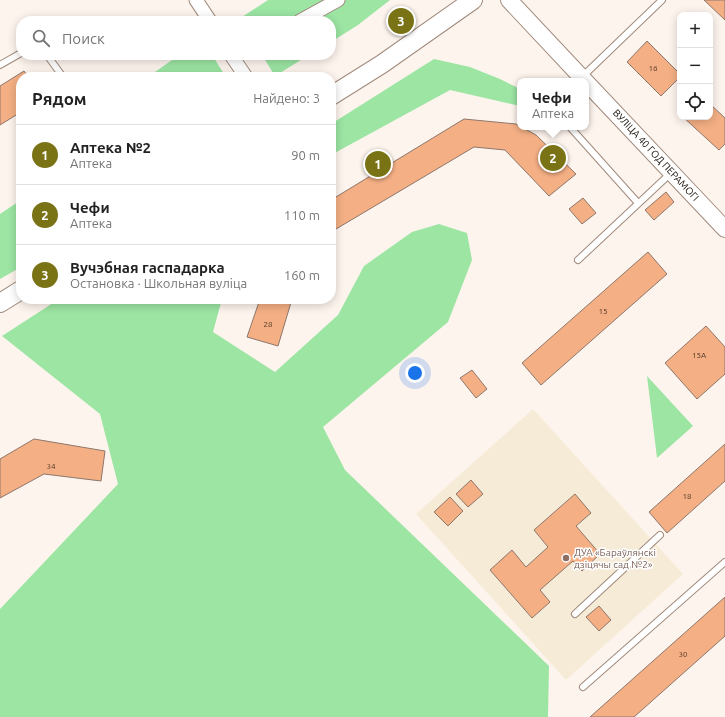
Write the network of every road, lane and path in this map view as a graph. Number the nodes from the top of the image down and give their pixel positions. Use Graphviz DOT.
graph roads {
  1 [pos="196,0"];
  2 [pos="338,0"];
  3 [pos="473,0"];
  4 [pos="509,0"];
  5 [pos="662,0"];
  6 [pos="207,16"];
  7 [pos="309,16"];
  8 [pos="16,56"];
  9 [pos="51,60"];
  10 [pos="236,60"];
  11 [pos="0,66"];
  12 [pos="59,72"];
  13 [pos="243,72"];
  14 [pos="582,78"];
  15 [pos="586,78"];
  16 [pos="589,85"];
  17 [pos="336,93"];
  18 [pos="573,130"];
  19 [pos="672,172"];
  20 [pos="638,203"];
  21 [pos="725,230"];
  22 [pos="578,260"];
  23 [pos="16,293"];
  24 [pos="0,303"];
  25 [pos="660,535"];
  26 [pos="725,562"];
  27 [pos="575,614"];
  28 [pos="583,687"];
  1 -- 6 [label="street"];
  2 -- 7 [label="street"];
  3 -- 17 [label="main road"];
  4 -- 14 [label="street, ВУЛІЦА 40 ГОД ПЕРАМОГІ"];
  5 -- 15 [label="lane"];
  8 -- 11 [label="lane"];
  9 -- 12 [label="lane"];
  10 -- 13 [label="street"];
  16 -- 19 [label="street, ВУЛІЦА 40 ГОД ПЕРАМОГІ"];
  18 -- 20 [label="lane"];
  19 -- 20 [label="lane"];
  19 -- 21 [label="street, ВУЛІЦА 40 ГОД ПЕРАМОГІ"];
  20 -- 22 [label="lane"];
  23 -- 24 [label="main road"];
  25 -- 27 [label="lane"];
  26 -- 28 [label="lane"];
}
